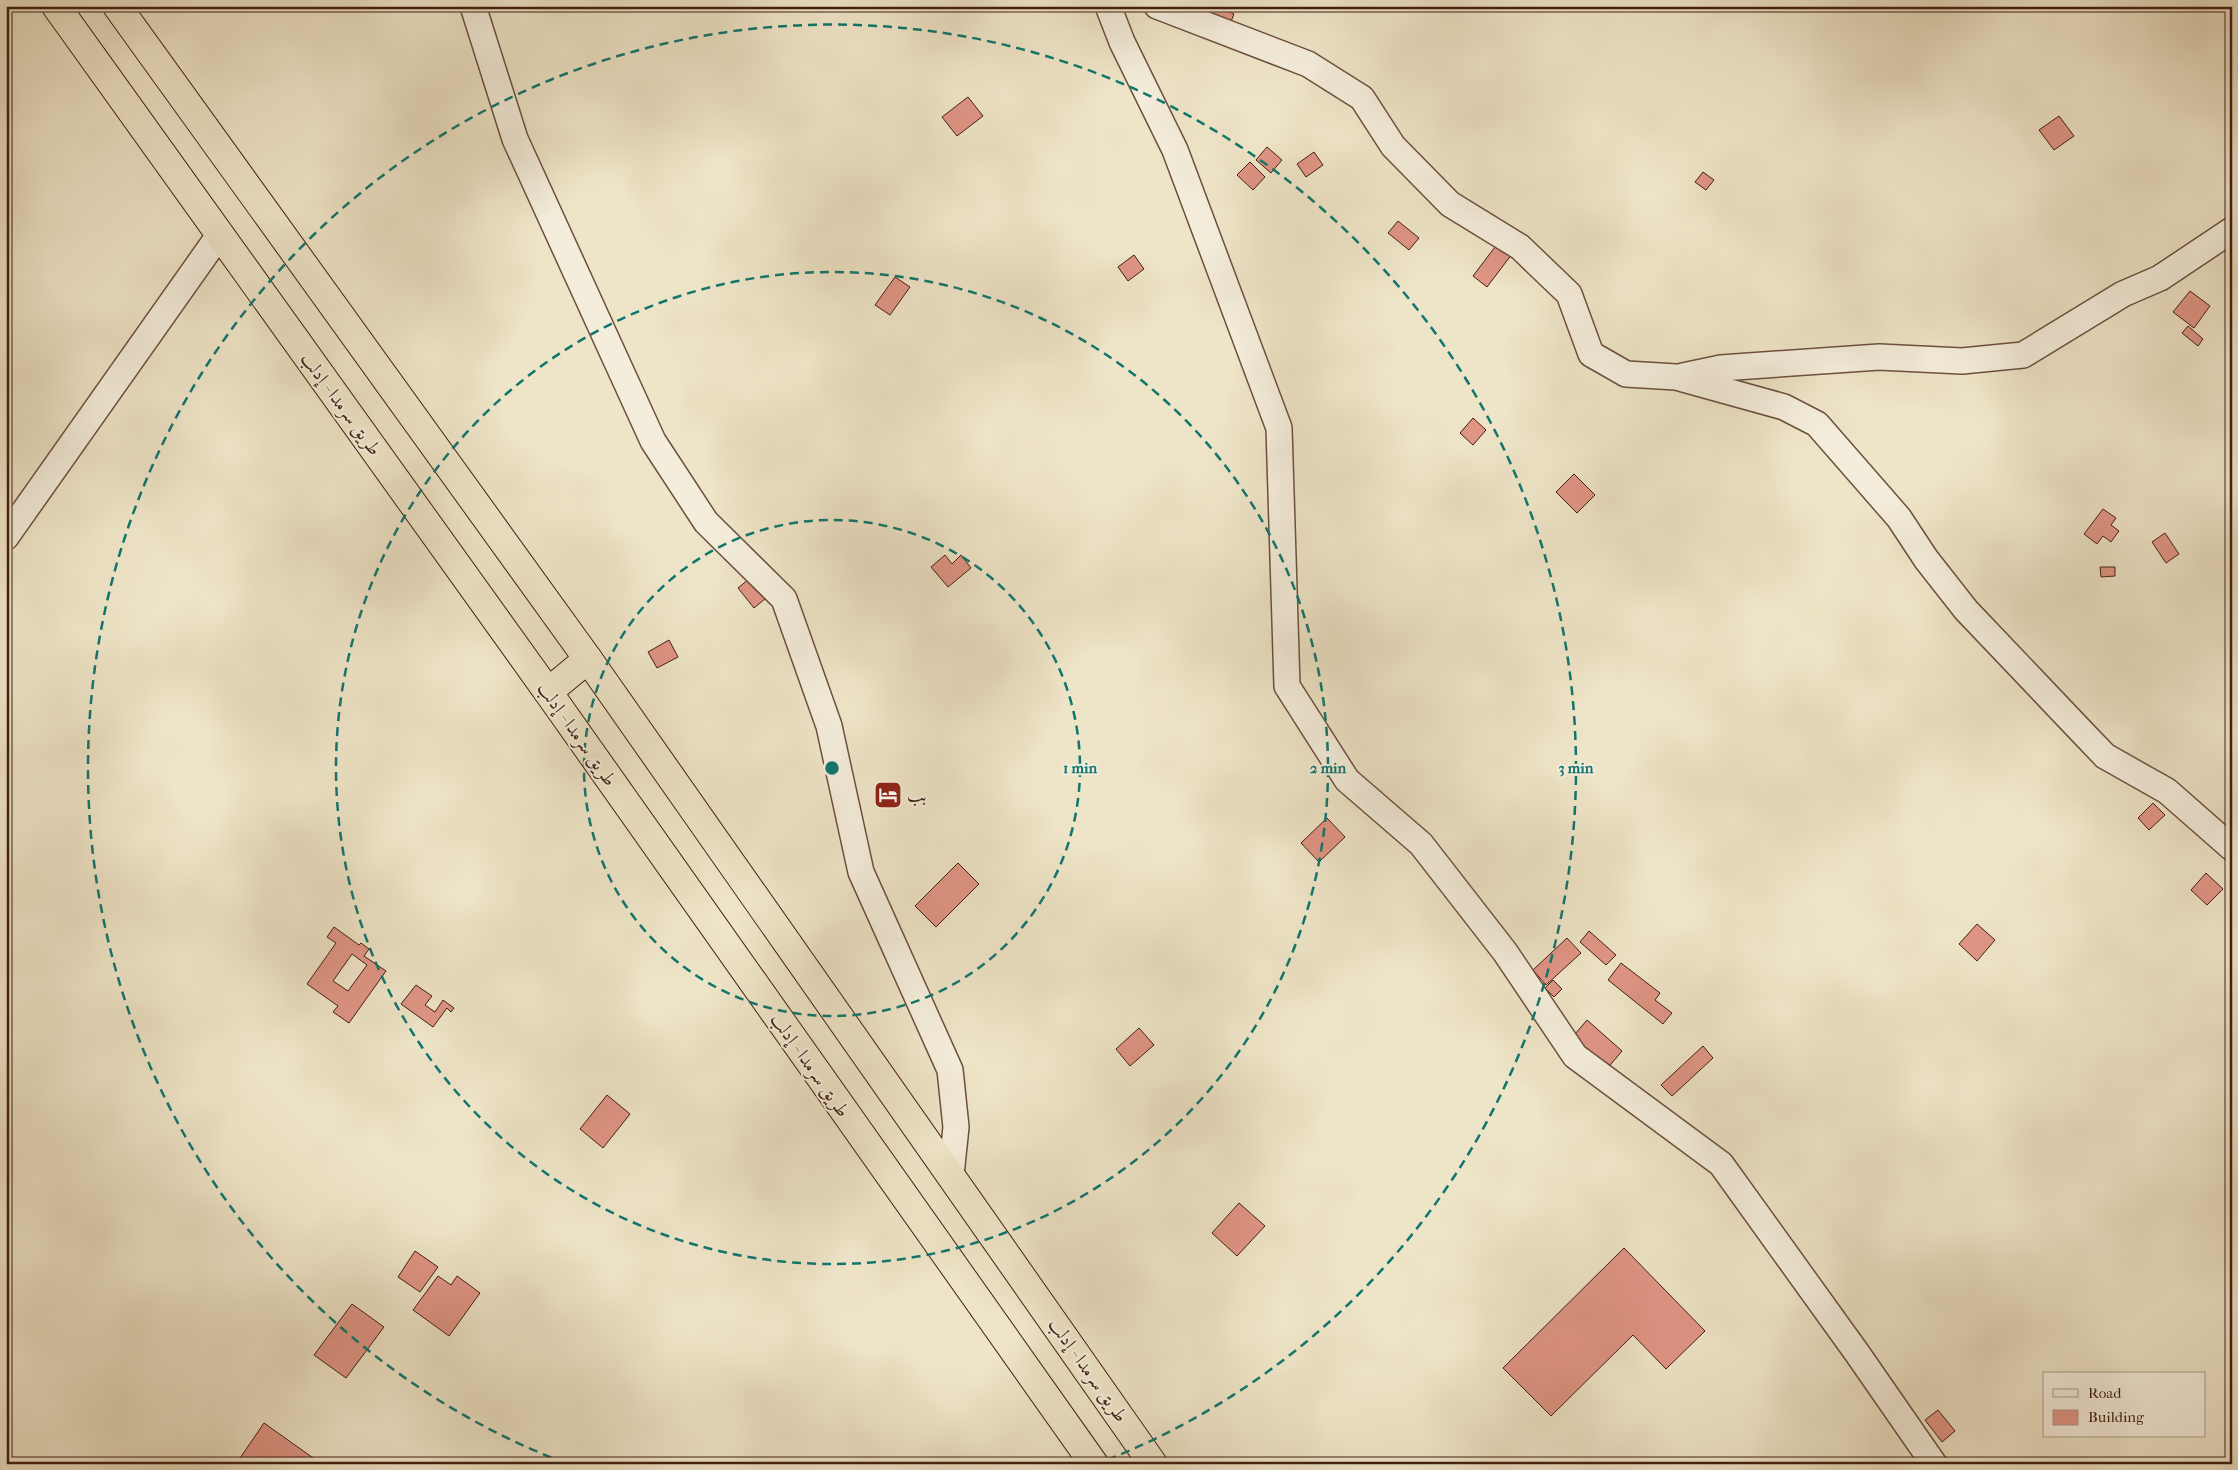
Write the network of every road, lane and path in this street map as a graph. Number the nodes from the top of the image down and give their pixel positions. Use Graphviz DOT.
graph roads {
  1 [pos="56,6"];
  2 [pos="117,6"];
  3 [pos="473,6"];
  4 [pos="1108,6"];
  5 [pos="1157,6"];
  6 [pos="2232,230"];
  7 [pos="220,234"];
  8 [pos="1676,377"];
  9 [pos="7,535"];
  10 [pos="588,659"];
  11 [pos="548,692"];
  12 [pos="2232,848"];
  13 [pos="950,1175"];
  14 [pos="1085,1458"];
  15 [pos="1154,1464"];
  16 [pos="1934,1464"];
  1 -- 7 [label="highway, طريق سرمدا - إدلب"];
  2 -- 10 [label="highway, طريق سرمدا - إدلب"];
  3 -- 13 [label="street"];
  4 -- 16 [label="street"];
  5 -- 8 [label="street"];
  6 -- 8 [label="street"];
  7 -- 9 [label="street"];
  7 -- 11 [label="highway, طريق سرمدا - إدلب"];
  8 -- 12 [label="street"];
  10 -- 11 [label="highway"];
  10 -- 13 [label="highway, طريق سرمدا - إدلب"];
  11 -- 14 [label="highway, طريق سرمدا - إدلب"];
  13 -- 15 [label="highway, طريق سرمدا - إدلب"];
}
